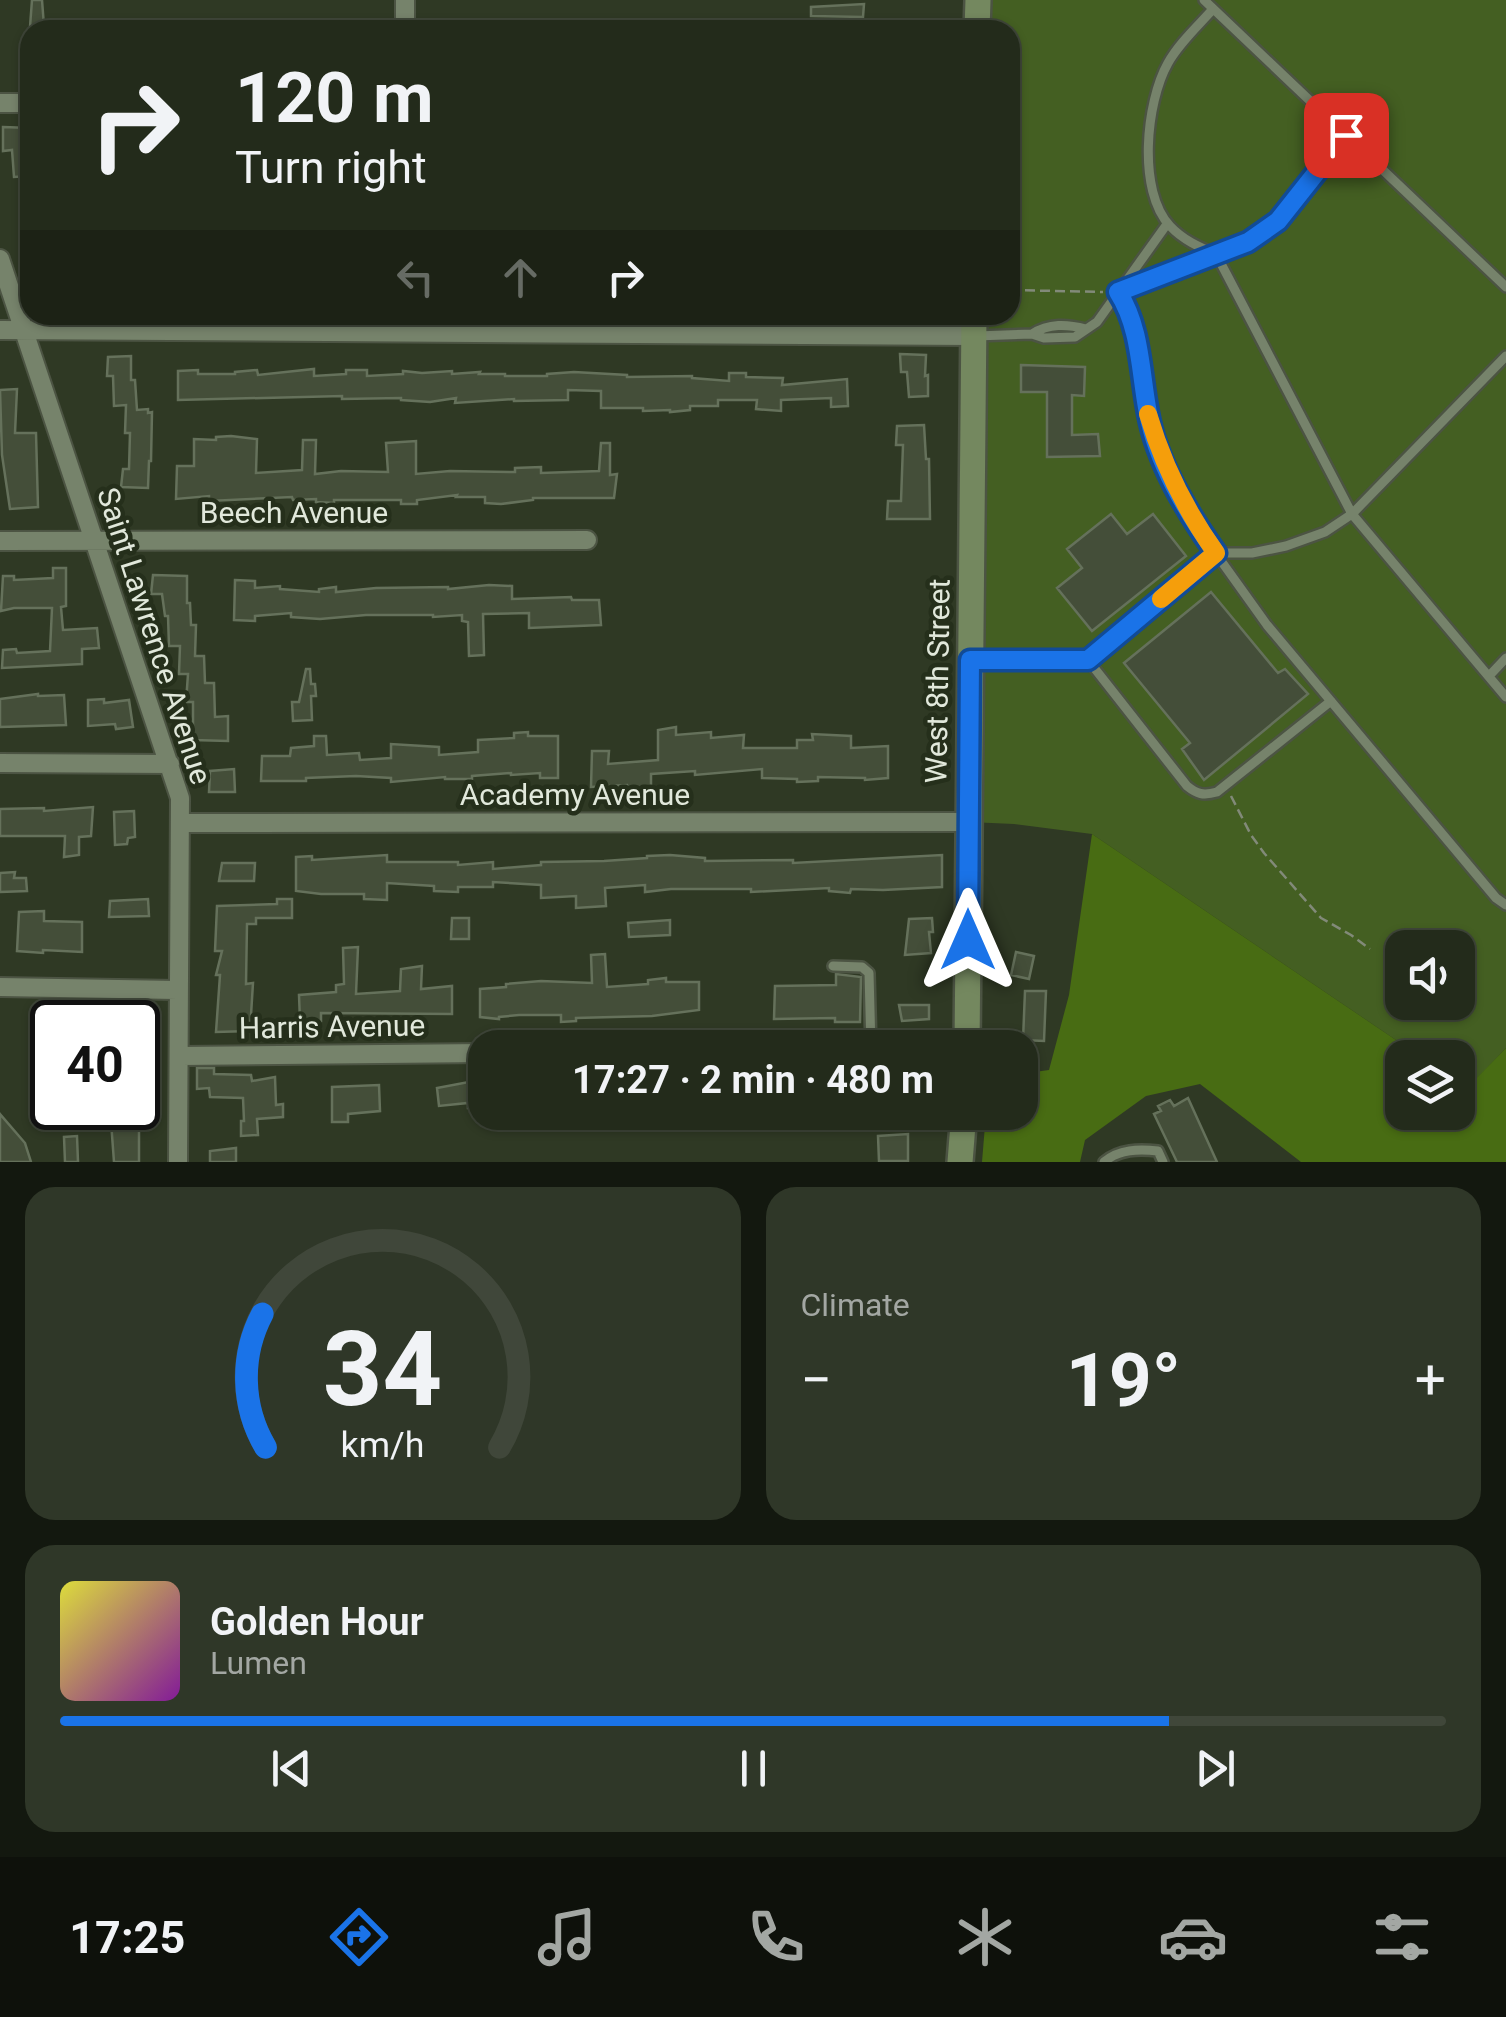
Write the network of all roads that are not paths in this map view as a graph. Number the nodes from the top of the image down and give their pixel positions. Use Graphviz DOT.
graph roads {
  1 [pos="1204,0"];
  2 [pos="1213,8"];
  3 [pos="1346,135"];
  4 [pos="1168,224"];
  5 [pos="1216,254"];
  6 [pos="0,259"];
  7 [pos="1506,287"];
  8 [pos="1118,292"];
  9 [pos="20,318"];
  10 [pos="22,325"];
  11 [pos="150,325"];
  12 [pos="728,325"];
  13 [pos="973,326"];
  14 [pos="0,330"];
  15 [pos="24,330"];
  16 [pos="1506,356"];
  17 [pos="1352,514"];
  18 [pos="587,540"];
  19 [pos="0,541"];
  20 [pos="96,542"];
  21 [pos="1216,553"];
  22 [pos="1506,658"];
  23 [pos="970,660"];
  24 [pos="1088,660"];
  25 [pos="1488,676"];
  26 [pos="1506,697"];
  27 [pos="1331,701"];
  28 [pos="0,763"];
  29 [pos="170,764"];
  30 [pos="969,822"];
  31 [pos="180,823"];
  32 [pos="1506,905"];
  33 [pos="833,966"];
  34 [pos="0,988"];
  35 [pos="178,990"];
  36 [pos="871,1030"];
  37 [pos="967,1030"];
  38 [pos="468,1053"];
  39 [pos="180,1056"];
  40 [pos="963,1130"];
  41 [pos="178,1162"];
  42 [pos="960,1162"];
  43 [pos="1104,1162"];
  44 [pos="1164,1162"];
  1 -- 2 [label="lane"];
  2 -- 3 [label="lane"];
  2 -- 4 [label="lane"];
  3 -- 5 [label="lane"];
  3 -- 7 [label="lane"];
  4 -- 5 [label="lane"];
  4 -- 8 [label="lane"];
  5 -- 8 [label="lane"];
  5 -- 17 [label="lane"];
  6 -- 9 [label="street, Saint Lawrence Avenue"];
  8 -- 13 [label="lane"];
  8 -- 21 [label="lane"];
  10 -- 15 [label="street, Saint Lawrence Avenue"];
  11 -- 15 [label="street"];
  12 -- 13 [label="street"];
  13 -- 23 [label="street, West 8th Street"];
  14 -- 15 [label="street"];
  15 -- 20 [label="street, Saint Lawrence Avenue"];
  16 -- 17 [label="lane"];
  17 -- 21 [label="lane"];
  17 -- 25 [label="lane"];
  18 -- 20 [label="street, Beech Avenue"];
  19 -- 20 [label="street, Beech Avenue"];
  20 -- 29 [label="street, Saint Lawrence Avenue"];
  21 -- 24 [label="lane"];
  21 -- 27 [label="lane"];
  22 -- 25 [label="lane"];
  23 -- 24 [label="lane"];
  23 -- 30 [label="street, West 8th Street"];
  24 -- 27 [label="lane"];
  25 -- 26 [label="lane"];
  27 -- 32 [label="lane"];
  28 -- 29 [label="street"];
  29 -- 31 [label="street, Saint Lawrence Avenue"];
  30 -- 31 [label="street, Academy Avenue"];
  30 -- 37 [label="street, West 8th Street"];
  31 -- 35 [label="street, Saint Lawrence Avenue"];
  33 -- 36 [label="lane"];
  34 -- 35 [label="street"];
  35 -- 39 [label="street, Saint Lawrence Avenue"];
  38 -- 39 [label="street, Harris Avenue"];
  39 -- 41 [label="street, Saint Lawrence Avenue"];
  40 -- 42 [label="street"];
  43 -- 44 [label="lane"];
}
